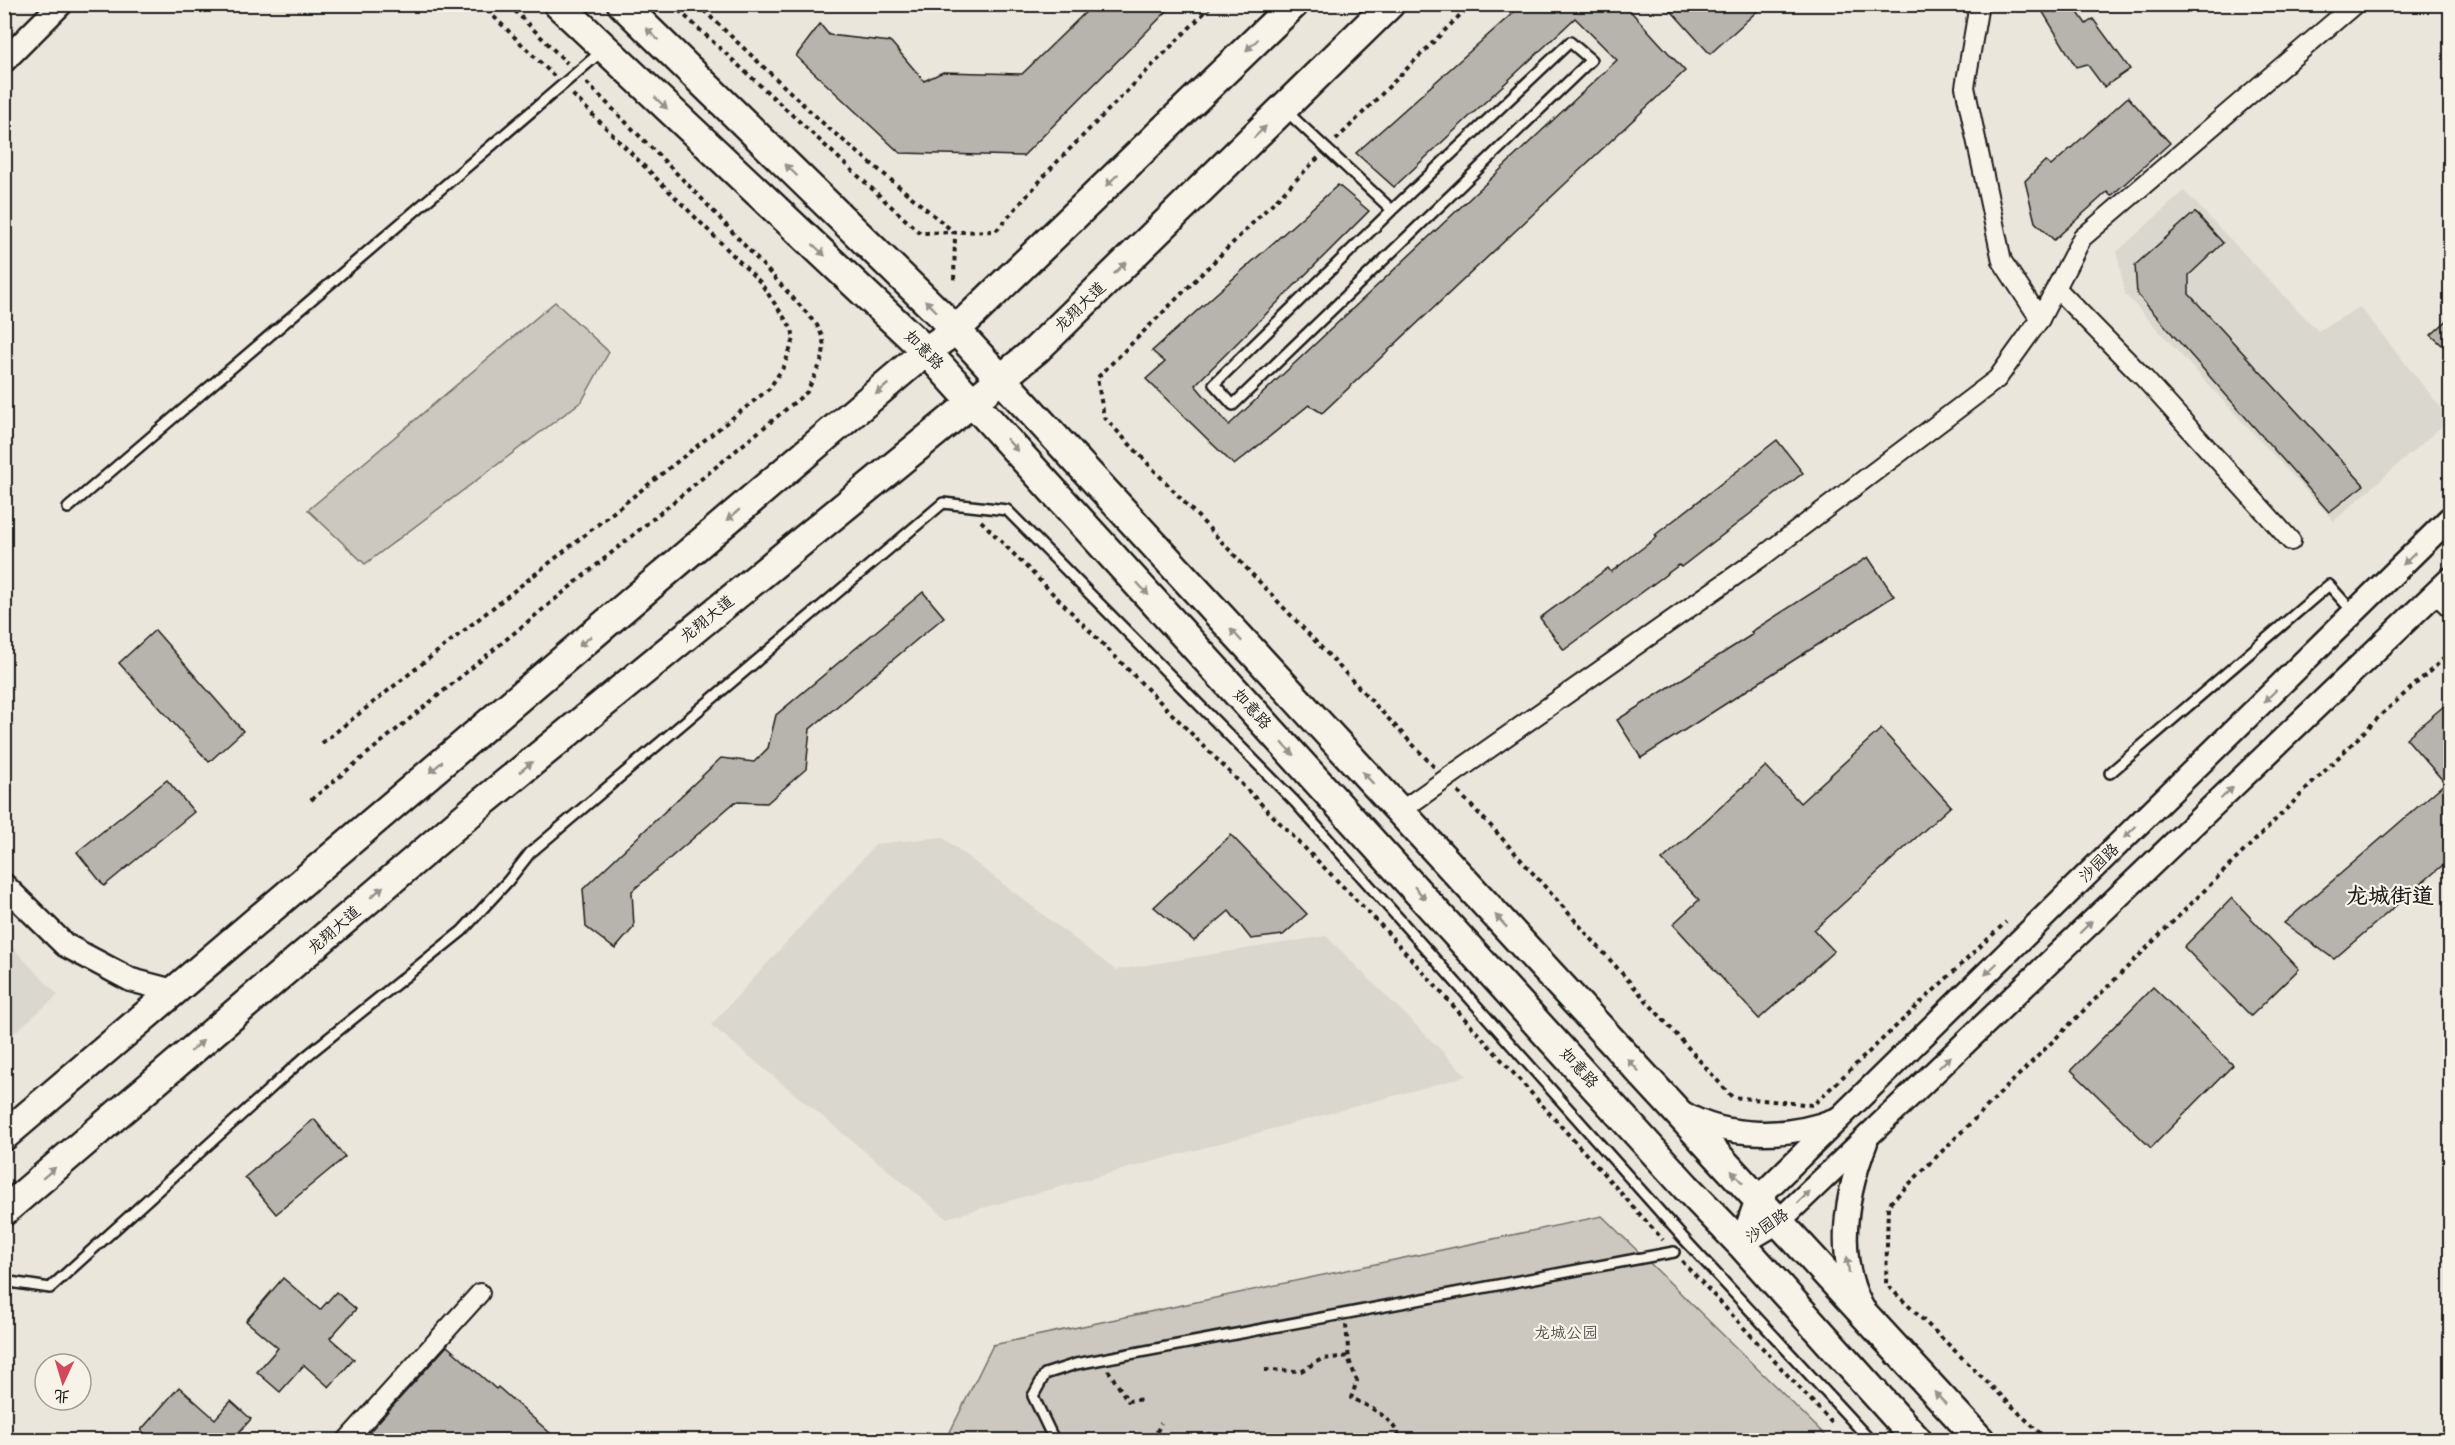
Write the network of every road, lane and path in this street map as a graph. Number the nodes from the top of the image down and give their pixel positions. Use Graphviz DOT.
graph roads {
  1 [pos="61,4"];
  2 [pos="481,4"];
  3 [pos="508,4"];
  4 [pos="558,4"];
  5 [pos="622,4"];
  6 [pos="672,4"];
  7 [pos="697,4"];
  8 [pos="1213,4"];
  9 [pos="1294,4"];
  10 [pos="1390,4"];
  11 [pos="1978,4"];
  12 [pos="2355,4"];
  13 [pos="604,49"];
  14 [pos="4,62"];
  15 [pos="576,72"];
  16 [pos="563,84"];
  17 [pos="1283,109"];
  18 [pos="1392,210"];
  19 [pos="954,281"];
  20 [pos="2056,288"];
  21 [pos="2040,319"];
  22 [pos="956,330"];
  23 [pos="926,351"];
  24 [pos="1000,379"];
  25 [pos="973,402"];
  26 [pos="966,506"];
  27 [pos="68,508"];
  28 [pos="2451,518"];
  29 [pos="2291,541"];
  30 [pos="2446,593"];
  31 [pos="2354,613"];
  32 [pos="2451,652"];
  33 [pos="322,743"];
  34 [pos="2110,773"];
  35 [pos="311,800"];
  36 [pos="1399,812"];
  37 [pos="4,885"];
  38 [pos="173,992"];
  39 [pos="1673,1108"];
  40 [pos="1841,1117"];
  41 [pos="4,1136"];
  42 [pos="1868,1136"];
  43 [pos="1757,1199"];
  44 [pos="4,1211"];
  45 [pos="1778,1222"];
  46 [pos="1741,1244"];
  47 [pos="1674,1252"];
  48 [pos="4,1286"];
  49 [pos="480,1293"];
  50 [pos="1868,1319"];
  51 [pos="1356,1323"];
  52 [pos="1349,1356"];
  53 [pos="1101,1360"];
  54 [pos="1265,1370"];
  55 [pos="1145,1399"];
  56 [pos="1161,1423"];
  57 [pos="1833,1424"];
  58 [pos="1209,1432"];
  59 [pos="347,1440"];
  60 [pos="1054,1440"];
  61 [pos="1153,1440"];
  62 [pos="1209,1440"];
  63 [pos="1400,1440"];
  64 [pos="1870,1440"];
  65 [pos="1917,1440"];
  66 [pos="1980,1440"];
  67 [pos="2047,1440"];
  1 -- 14 [label="street"];
  2 -- 16 [label="path"];
  3 -- 15 [label="path"];
  4 -- 13 [label="main road, 如意路"];
  22 -- 5 [label="main road, one-way"];
  6 -- 8 [label="path"];
  7 -- 19 [label="path"];
  9 -- 22 [label="main road, one-way"];
  10 -- 17 [label="main road, 龙翔大道"];
  11 -- 21 [label="street"];
  12 -- 20 [label="street"];
  13 -- 15 [label="lane"];
  13 -- 23 [label="main road, 如意路, one-way"];
  15 -- 16 [label="lane"];
  15 -- 35 [label="path"];
  16 -- 27 [label="lane"];
  16 -- 33 [label="path"];
  17 -- 18 [label="lane"];
  24 -- 17 [label="main road, 龙翔大道, one-way"];
  18 -- 18 [label="lane"];
  20 -- 21 [label="street"];
  20 -- 29 [label="street"];
  21 -- 36 [label="street"];
  22 -- 23 [label="main road"];
  22 -- 24 [label="main road"];
  23 -- 25 [label="main road, 如意路"];
  23 -- 38 [label="main road, one-way"];
  24 -- 25 [label="main road, 龙翔大道"];
  36 -- 24 [label="main road, one-way"];
  44 -- 25 [label="main road, 龙翔大道, one-way"];
  25 -- 46 [label="main road, 如意路, one-way"];
  26 -- 47 [label="path"];
  26 -- 48 [label="lane"];
  26 -- 64 [label="lane"];
  28 -- 31 [label="street, 沙园路, one-way"];
  42 -- 30 [label="street, 沙园路, one-way"];
  31 -- 34 [label="lane"];
  31 -- 40 [label="street, 沙园路, one-way"];
  32 -- 67 [label="path"];
  39 -- 36 [label="main road, one-way"];
  37 -- 38 [label="street"];
  38 -- 41 [label="main road"];
  39 -- 40 [label="street"];
  43 -- 39 [label="main road, one-way"];
  40 -- 43 [label="street, 沙园路"];
  45 -- 42 [label="street, 沙园路, one-way"];
  50 -- 42 [label="street, one-way"];
  43 -- 45 [label="main road"];
  43 -- 46 [label="street, 沙园路"];
  45 -- 46 [label="street, 沙园路"];
  45 -- 50 [label="main road"];
  46 -- 65 [label="main road, 如意路"];
  47 -- 53 [label="lane"];
  47 -- 57 [label="path"];
  49 -- 59 [label="street"];
  66 -- 50 [label="main road, one-way"];
  51 -- 52 [label="path"];
  52 -- 54 [label="path"];
  52 -- 63 [label="path"];
  53 -- 55 [label="path"];
  53 -- 60 [label="lane"];
  56 -- 61 [label="path"];
  58 -- 62 [label="path"];
}
